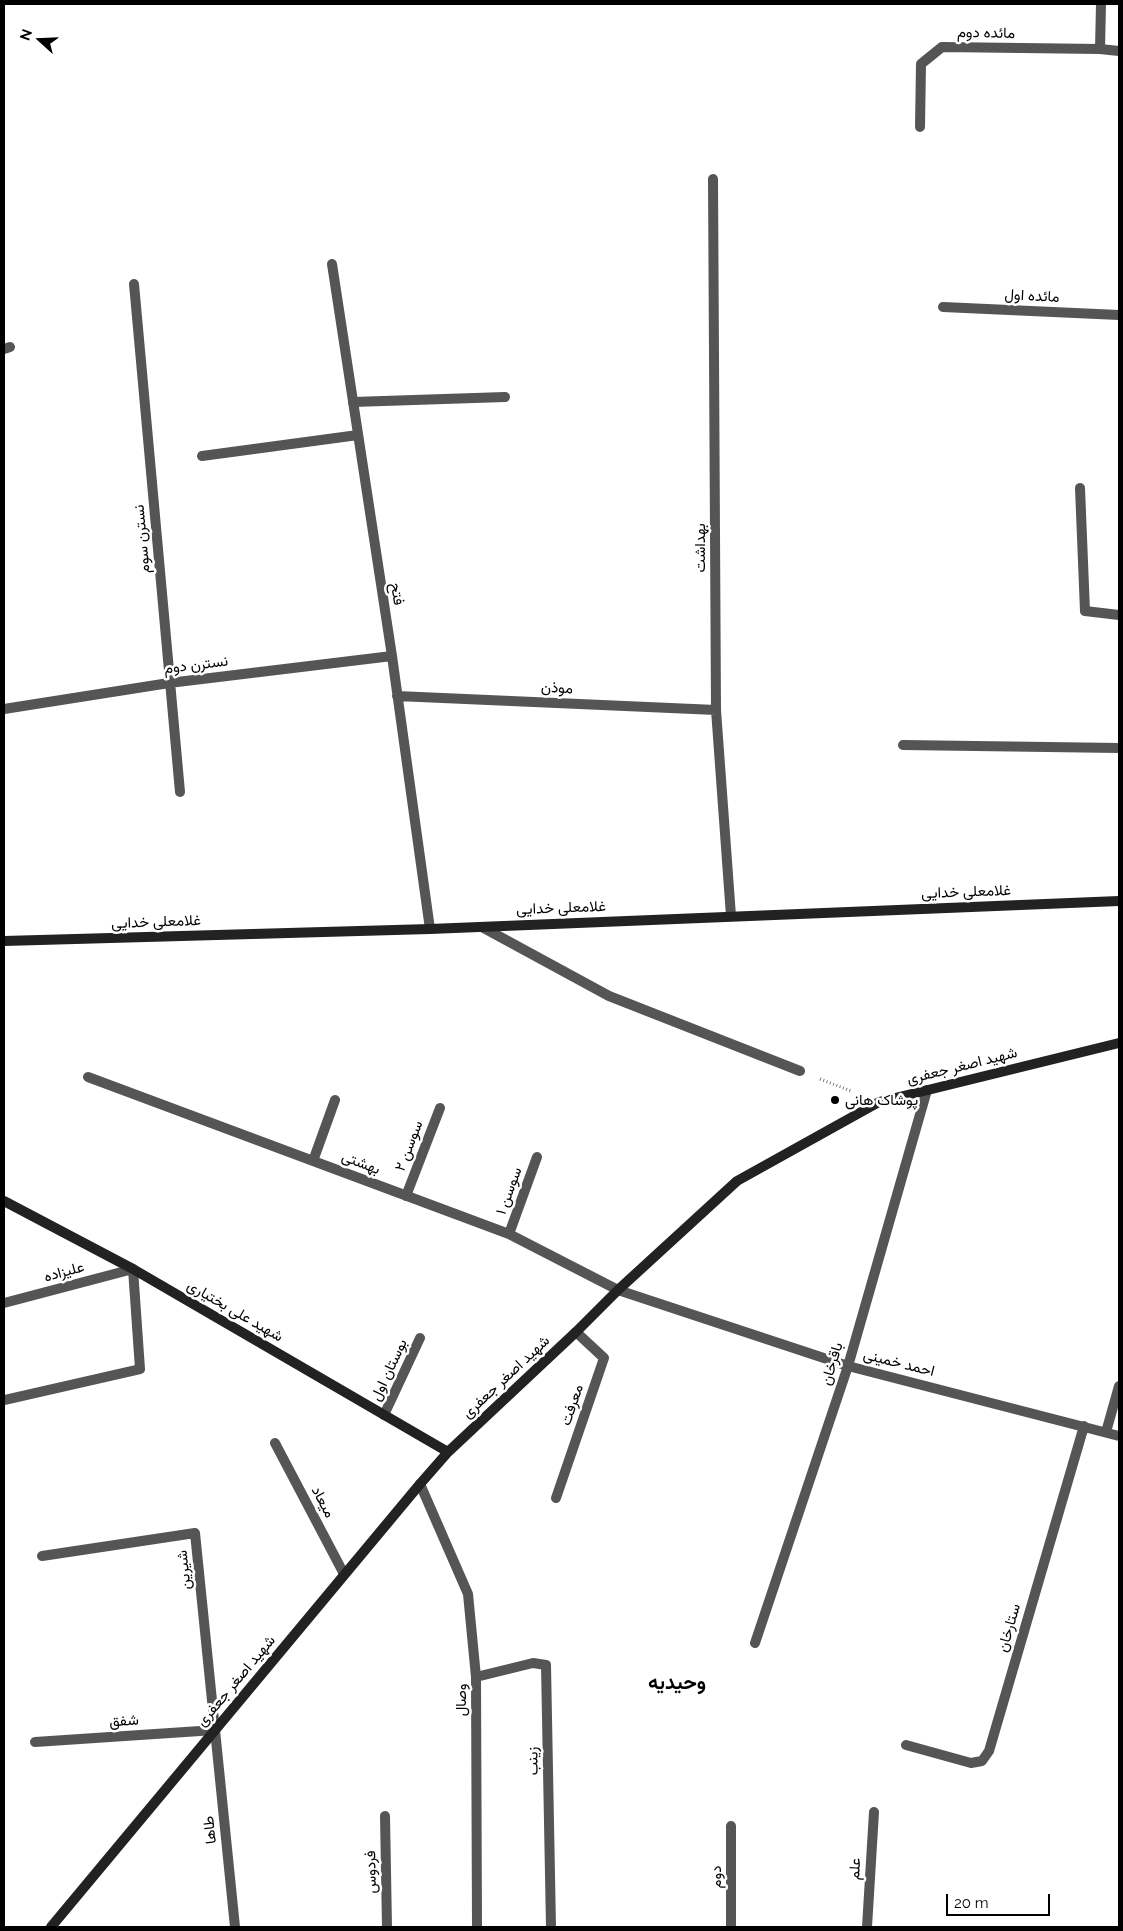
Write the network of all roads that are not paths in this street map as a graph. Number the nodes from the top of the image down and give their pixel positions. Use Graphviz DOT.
graph roads {
  1 [pos="1100,4"];
  2 [pos="1100,49"];
  3 [pos="1119,51"];
  4 [pos="920,127"];
  5 [pos="713,180"];
  6 [pos="332,264"];
  7 [pos="134,284"];
  8 [pos="943,307"];
  9 [pos="1119,315"];
  10 [pos="505,397"];
  11 [pos="353,402"];
  12 [pos="358,435"];
  13 [pos="202,456"];
  14 [pos="1080,488"];
  15 [pos="1119,615"];
  16 [pos="392,656"];
  17 [pos="169,683"];
  18 [pos="397,696"];
  19 [pos="4,709"];
  20 [pos="716,710"];
  21 [pos="903,745"];
  22 [pos="1119,748"];
  23 [pos="180,792"];
  24 [pos="1119,900"];
  25 [pos="731,916"];
  26 [pos="482,926"];
  27 [pos="430,929"];
  28 [pos="4,941"];
  29 [pos="1119,1043"];
  30 [pos="800,1071"];
  31 [pos="88,1077"];
  32 [pos="927,1090"];
  33 [pos="335,1100"];
  34 [pos="440,1108"];
  35 [pos="537,1157"];
  36 [pos="313,1161"];
  37 [pos="406,1196"];
  38 [pos="4,1200"];
  39 [pos="509,1234"];
  40 [pos="133,1269"];
  41 [pos="618,1290"];
  42 [pos="4,1303"];
  43 [pos="576,1332"];
  44 [pos="420,1338"];
  45 [pos="848,1366"];
  46 [pos="1119,1386"];
  47 [pos="4,1400"];
  48 [pos="384,1415"];
  49 [pos="1084,1426"];
  50 [pos="1106,1432"];
  51 [pos="1119,1436"];
  52 [pos="275,1443"];
  53 [pos="448,1452"];
  54 [pos="420,1484"];
  55 [pos="556,1498"];
  56 [pos="42,1556"];
  57 [pos="344,1574"];
  58 [pos="755,1643"];
  59 [pos="476,1677"];
  60 [pos="215,1730"];
  61 [pos="35,1742"];
  62 [pos="906,1745"];
  63 [pos="874,1812"];
  64 [pos="385,1816"];
  65 [pos="731,1826"];
  66 [pos="51,1927"];
  67 [pos="235,1927"];
  68 [pos="387,1927"];
  69 [pos="477,1927"];
  70 [pos="551,1927"];
  71 [pos="731,1927"];
  72 [pos="867,1927"];
  1 -- 2 [label="street"];
  2 -- 3 [label="street, مائده دوم"];
  2 -- 4 [label="street, مائده دوم"];
  5 -- 20 [label="street, بهداشت"];
  6 -- 11 [label="street, فتح"];
  7 -- 17 [label="street, نسترن سوم"];
  8 -- 9 [label="street, مائده اول"];
  10 -- 11 [label="street"];
  11 -- 12 [label="street, فتح"];
  12 -- 13 [label="street"];
  12 -- 16 [label="street, فتح"];
  14 -- 15 [label="street"];
  16 -- 17 [label="street, نسترن دوم"];
  16 -- 18 [label="street, فتح"];
  17 -- 19 [label="street, نسترن دوم"];
  17 -- 23 [label="street, نسترن سوم"];
  18 -- 20 [label="street, موذن"];
  18 -- 27 [label="street, فتح"];
  20 -- 25 [label="street, بهداشت"];
  21 -- 22 [label="street"];
  24 -- 25 [label="street, غلامعلی خدایی"];
  25 -- 26 [label="street, غلامعلی خدایی"];
  26 -- 27 [label="street, غلامعلی خدایی"];
  26 -- 30 [label="street"];
  27 -- 28 [label="street, غلامعلی خدایی"];
  29 -- 32 [label="street, شهید اصغر جعفری"];
  31 -- 36 [label="street, بهشتی"];
  32 -- 41 [label="street, شهید اصغر جعفری"];
  32 -- 45 [label="street, باقرخان"];
  33 -- 36 [label="street"];
  34 -- 37 [label="street, سوسن ۲"];
  35 -- 39 [label="street, سوسن ۱"];
  36 -- 37 [label="street, بهشتی"];
  37 -- 39 [label="street, بهشتی"];
  38 -- 40 [label="street, شهید علی بختیاری"];
  39 -- 41 [label="street, بهشتی"];
  40 -- 42 [label="street, علیزاده"];
  40 -- 47 [label="street"];
  40 -- 48 [label="street, شهید علی بختیاری"];
  41 -- 43 [label="street, شهید اصغر جعفری"];
  41 -- 45 [label="street, احمد خمینی"];
  43 -- 53 [label="street, شهید اصغر جعفری"];
  43 -- 55 [label="street, معرفت"];
  44 -- 48 [label="street, بوستان اول"];
  45 -- 49 [label="street, احمد خمینی"];
  45 -- 58 [label="street, باقرخان"];
  46 -- 50 [label="street"];
  48 -- 53 [label="street, شهید علی بختیاری"];
  49 -- 50 [label="street, احمد خمینی"];
  49 -- 62 [label="street, ستارخان"];
  50 -- 51 [label="street, احمد خمینی"];
  52 -- 57 [label="street, میعاد"];
  53 -- 54 [label="street, شهید اصغر جعفری"];
  54 -- 57 [label="street, شهید اصغر جعفری"];
  54 -- 59 [label="street, وصال"];
  56 -- 60 [label="street, شیرین"];
  57 -- 60 [label="street, شهید اصغر جعفری"];
  59 -- 69 [label="street, وصال"];
  59 -- 70 [label="street, زینب"];
  60 -- 61 [label="street, شفق"];
  60 -- 66 [label="street, شهید اصغر جعفری"];
  60 -- 67 [label="street, طاها"];
  63 -- 72 [label="street, علم"];
  64 -- 68 [label="street, فردوس"];
  65 -- 71 [label="street, دوم"];
}
